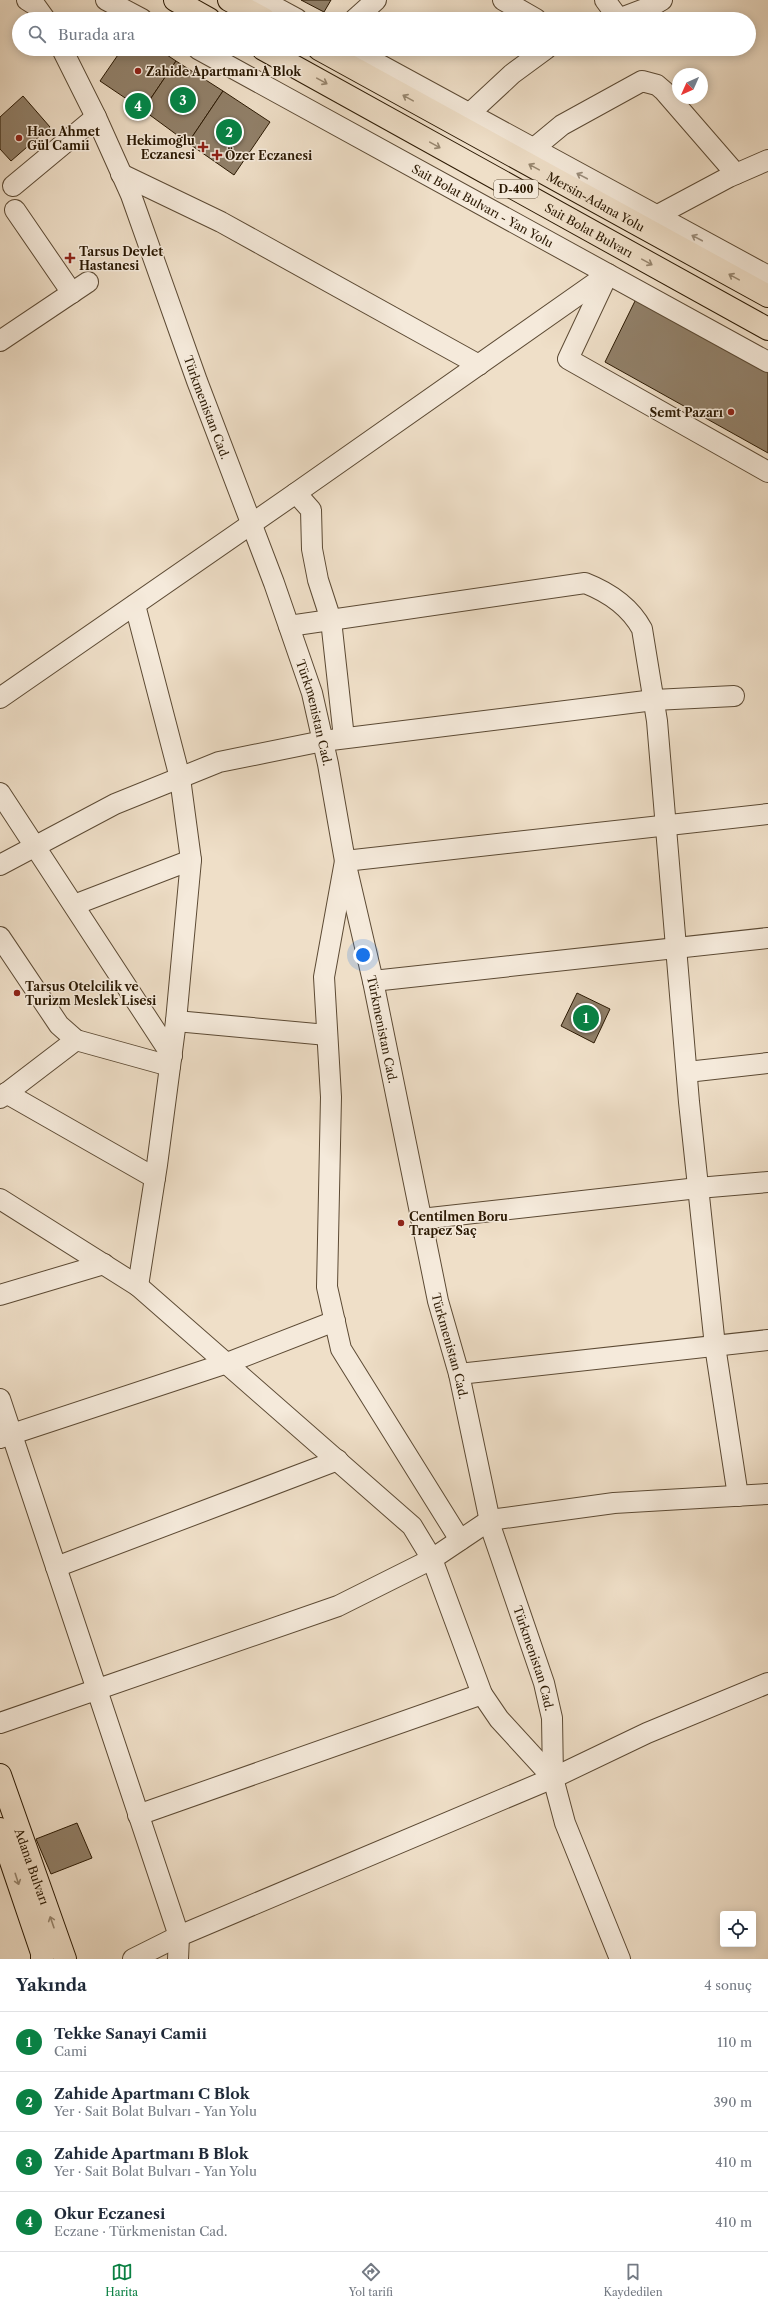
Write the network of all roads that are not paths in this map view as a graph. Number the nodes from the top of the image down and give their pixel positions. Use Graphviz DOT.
graph roads {
  1 [pos="27,0"];
  2 [pos="106,0"];
  3 [pos="175,0"];
  4 [pos="229,0"];
  5 [pos="262,0"];
  6 [pos="376,0"];
  7 [pos="503,0"];
  8 [pos="605,0"];
  9 [pos="662,0"];
  10 [pos="40,12"];
  11 [pos="129,12"];
  12 [pos="196,12"];
  13 [pos="251,12"];
  14 [pos="284,12"];
  15 [pos="363,12"];
  16 [pos="524,12"];
  17 [pos="613,12"];
  18 [pos="637,12"];
  19 [pos="66,56"];
  20 [pos="211,56"];
  21 [pos="276,56"];
  22 [pos="332,56"];
  23 [pos="365,56"];
  24 [pos="536,56"];
  25 [pos="469,114"];
  26 [pos="99,123"];
  27 [pos="533,149"];
  28 [pos="768,160"];
  29 [pos="121,174"];
  30 [pos="736,174"];
  31 [pos="6,199"];
  32 [pos="656,216"];
  33 [pos="608,274"];
  34 [pos="768,276"];
  35 [pos="768,296"];
  36 [pos="768,329"];
  37 [pos="0,341"];
  38 [pos="768,362"];
  39 [pos="478,365"];
  40 [pos="768,472"];
  41 [pos="296,493"];
  42 [pos="252,524"];
  43 [pos="135,605"];
  44 [pos="331,620"];
  45 [pos="289,626"];
  46 [pos="734,696"];
  47 [pos="0,698"];
  48 [pos="654,700"];
  49 [pos="344,738"];
  50 [pos="323,741"];
  51 [pos="180,778"];
  52 [pos="0,793"];
  53 [pos="768,814"];
  54 [pos="666,825"];
  55 [pos="35,846"];
  56 [pos="191,860"];
  57 [pos="345,861"];
  58 [pos="0,865"];
  59 [pos="74,905"];
  60 [pos="0,937"];
  61 [pos="768,938"];
  62 [pos="676,948"];
  63 [pos="373,981"];
  64 [pos="176,1021"];
  65 [pos="327,1035"];
  66 [pos="76,1040"];
  67 [pos="171,1061"];
  68 [pos="768,1063"];
  69 [pos="687,1072"];
  70 [pos="3,1096"];
  71 [pos="155,1178"];
  72 [pos="768,1182"];
  73 [pos="698,1188"];
  74 [pos="0,1198"];
  75 [pos="421,1220"];
  76 [pos="104,1264"];
  77 [pos="138,1286"];
  78 [pos="0,1295"];
  79 [pos="335,1322"];
  80 [pos="768,1340"];
  81 [pos="715,1346"];
  82 [pos="227,1363"];
  83 [pos="459,1374"];
  84 [pos="0,1399"];
  85 [pos="6,1436"];
  86 [pos="338,1460"];
  87 [pos="768,1494"];
  88 [pos="738,1496"];
  89 [pos="490,1520"];
  90 [pos="460,1540"];
  91 [pos="432,1559"];
  92 [pos="56,1567"];
  93 [pos="768,1683"];
  94 [pos="96,1690"];
  95 [pos="482,1694"];
  96 [pos="0,1723"];
  97 [pos="0,1775"];
  98 [pos="553,1778"];
  99 [pos="138,1815"];
  100 [pos="0,1829"];
  101 [pos="179,1936"];
  102 [pos="42,1959"];
  103 [pos="65,1959"];
  104 [pos="133,1959"];
  105 [pos="178,1959"];
  106 [pos="620,1959"];
  1 -- 10 [label="street"];
  2 -- 11 [label="street"];
  3 -- 12 [label="main road"];
  4 -- 13 [label="main road"];
  5 -- 14 [label="street"];
  6 -- 15 [label="street"];
  7 -- 16 [label="street"];
  8 -- 17 [label="street"];
  9 -- 18 [label="street"];
  19 -- 26 [label="street, Türkmenistan Cad."];
  20 -- 33 [label="street, Sait Bolat Bulvarı - Yan Yolu"];
  21 -- 36 [label="main road, Sait Bolat Bulvarı / D-400, one-way"];
  35 -- 22 [label="main road, Mersin-Adana Yolu / D-400, one-way"];
  23 -- 25 [label="street"];
  24 -- 25 [label="street"];
  25 -- 27 [label="street"];
  26 -- 29 [label="street, Türkmenistan Cad."];
  26 -- 31 [label="street"];
  27 -- 30 [label="street"];
  32 -- 27 [label="street, one-way"];
  28 -- 30 [label="street"];
  29 -- 39 [label="street"];
  29 -- 42 [label="street, Türkmenistan Cad."];
  30 -- 32 [label="street"];
  31 -- 37 [label="street"];
  34 -- 32 [label="street, one-way"];
  33 -- 38 [label="street, Sait Bolat Bulvarı - Yan Yolu"];
  33 -- 39 [label="street"];
  33 -- 40 [label="street"];
  39 -- 41 [label="street"];
  41 -- 42 [label="street"];
  41 -- 44 [label="street"];
  42 -- 43 [label="street"];
  42 -- 45 [label="street, Türkmenistan Cad."];
  43 -- 47 [label="street"];
  43 -- 51 [label="street"];
  44 -- 45 [label="street"];
  44 -- 48 [label="street"];
  44 -- 49 [label="street"];
  45 -- 50 [label="street, Türkmenistan Cad."];
  46 -- 48 [label="street"];
  48 -- 49 [label="street"];
  48 -- 54 [label="street"];
  49 -- 50 [label="street"];
  50 -- 51 [label="street"];
  50 -- 57 [label="street, Türkmenistan Cad."];
  51 -- 55 [label="street"];
  51 -- 56 [label="street"];
  52 -- 55 [label="street"];
  53 -- 54 [label="street"];
  54 -- 57 [label="street"];
  54 -- 62 [label="street"];
  55 -- 58 [label="street"];
  55 -- 59 [label="street"];
  56 -- 59 [label="street"];
  56 -- 64 [label="street"];
  57 -- 63 [label="street, Türkmenistan Cad."];
  57 -- 65 [label="street"];
  59 -- 67 [label="street"];
  60 -- 66 [label="street"];
  61 -- 62 [label="street"];
  62 -- 63 [label="street"];
  62 -- 69 [label="street"];
  63 -- 75 [label="street, Türkmenistan Cad."];
  64 -- 65 [label="street"];
  64 -- 67 [label="street"];
  65 -- 79 [label="street"];
  66 -- 67 [label="street"];
  66 -- 70 [label="street"];
  67 -- 71 [label="street"];
  68 -- 69 [label="street"];
  69 -- 73 [label="street"];
  70 -- 71 [label="street"];
  71 -- 77 [label="street"];
  72 -- 73 [label="street"];
  73 -- 75 [label="street"];
  73 -- 81 [label="street"];
  74 -- 76 [label="street"];
  75 -- 83 [label="street, Türkmenistan Cad."];
  76 -- 77 [label="street"];
  76 -- 78 [label="street"];
  77 -- 82 [label="street"];
  79 -- 82 [label="street"];
  79 -- 90 [label="street"];
  80 -- 81 [label="street"];
  81 -- 83 [label="street"];
  81 -- 88 [label="street"];
  82 -- 85 [label="street"];
  82 -- 86 [label="street"];
  83 -- 89 [label="street, Türkmenistan Cad."];
  84 -- 85 [label="street"];
  85 -- 92 [label="street"];
  86 -- 91 [label="street"];
  86 -- 92 [label="street"];
  87 -- 88 [label="street"];
  88 -- 89 [label="street"];
  89 -- 90 [label="street"];
  89 -- 98 [label="street, Türkmenistan Cad."];
  90 -- 91 [label="street"];
  91 -- 94 [label="street"];
  91 -- 95 [label="street"];
  92 -- 94 [label="street"];
  93 -- 98 [label="street"];
  94 -- 96 [label="street"];
  94 -- 99 [label="street"];
  95 -- 98 [label="street"];
  95 -- 99 [label="street"];
  103 -- 97 [label="main road, Adana Bulvarı, one-way"];
  98 -- 101 [label="street"];
  98 -- 106 [label="street, Türkmenistan Cad."];
  99 -- 101 [label="street"];
  100 -- 102 [label="main road, Adana Bulvarı, one-way"];
  101 -- 104 [label="street"];
  101 -- 105 [label="street"];
}
